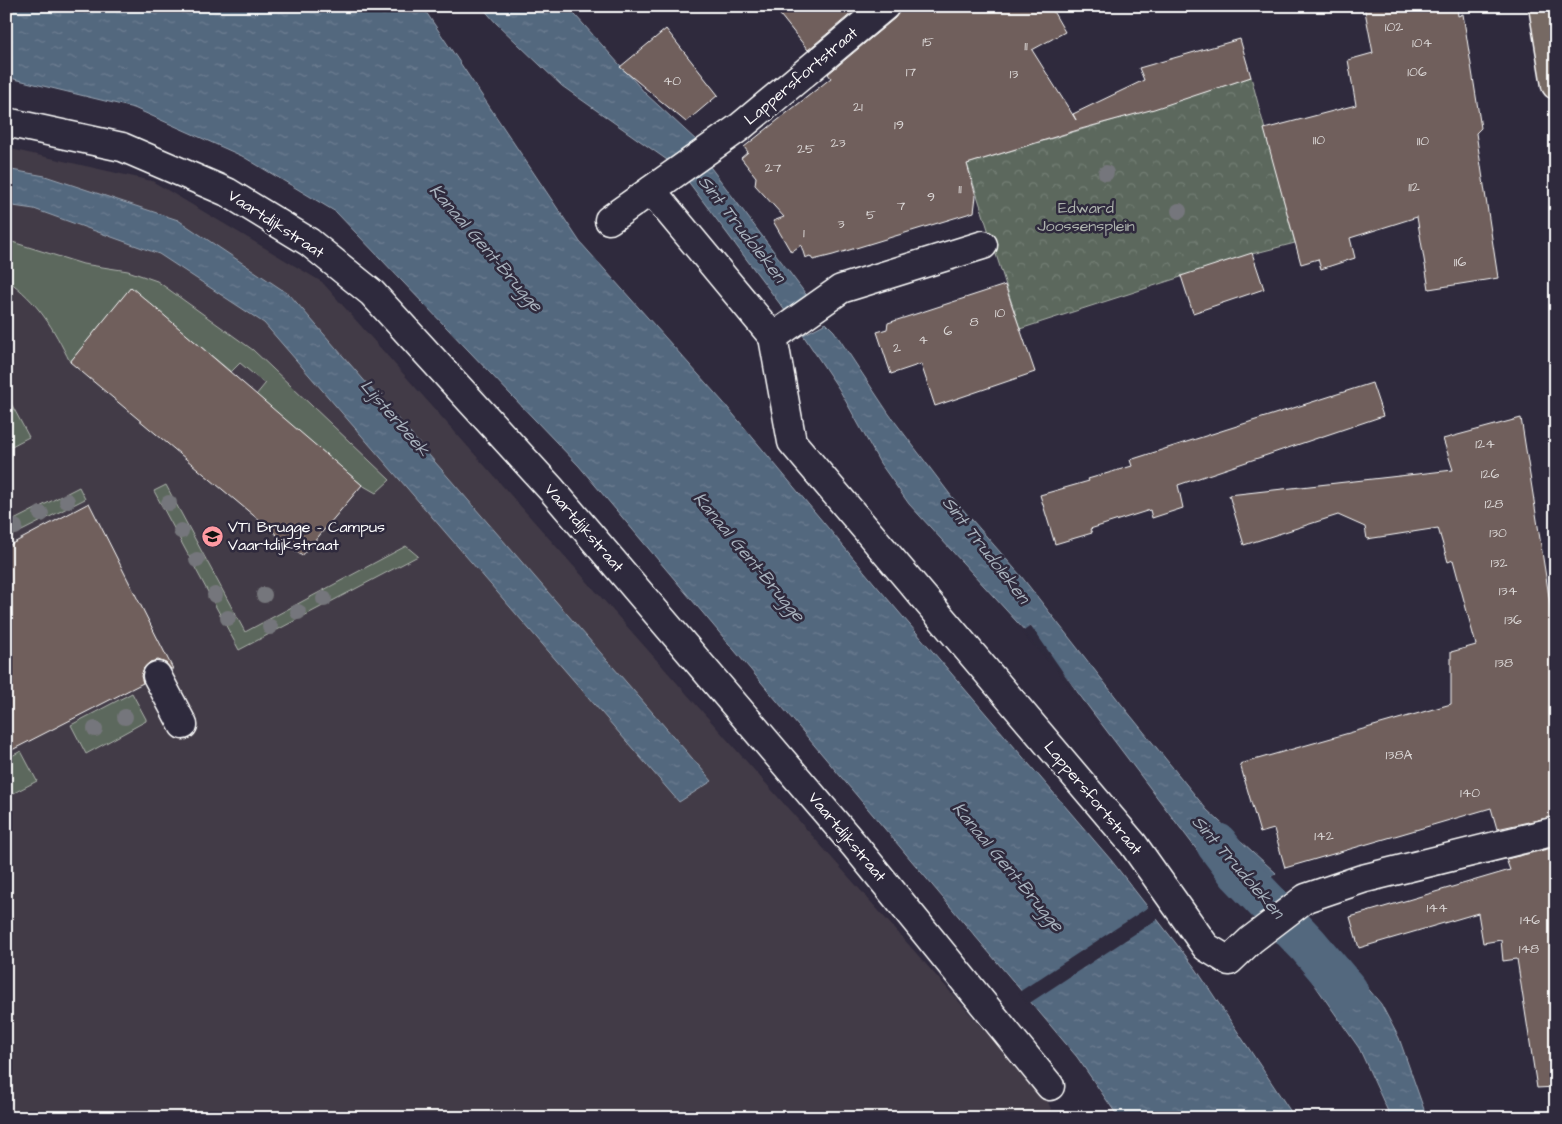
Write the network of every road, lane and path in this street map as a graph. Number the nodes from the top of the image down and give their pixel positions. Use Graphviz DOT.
graph roads {
  1 [pos="885,6"];
  2 [pos="1543,6"];
  3 [pos="1556,85"];
  4 [pos="6,122"];
  5 [pos="651,190"];
  6 [pos="609,220"];
  7 [pos="983,245"];
  8 [pos="783,329"];
  9 [pos="158,676"];
  10 [pos="183,725"];
  11 [pos="1556,831"];
  12 [pos="1050,1086"];
  1 -- 5 [label="street, Lappersfortstraat"];
  2 -- 3 [label="main road"];
  4 -- 12 [label="street, Vaartdijkstraat"];
  5 -- 6 [label="street, Lappersfortstraat"];
  5 -- 8 [label="street"];
  7 -- 8 [label="street"];
  8 -- 11 [label="street, Lappersfortstraat"];
  9 -- 10 [label="street"];
}
